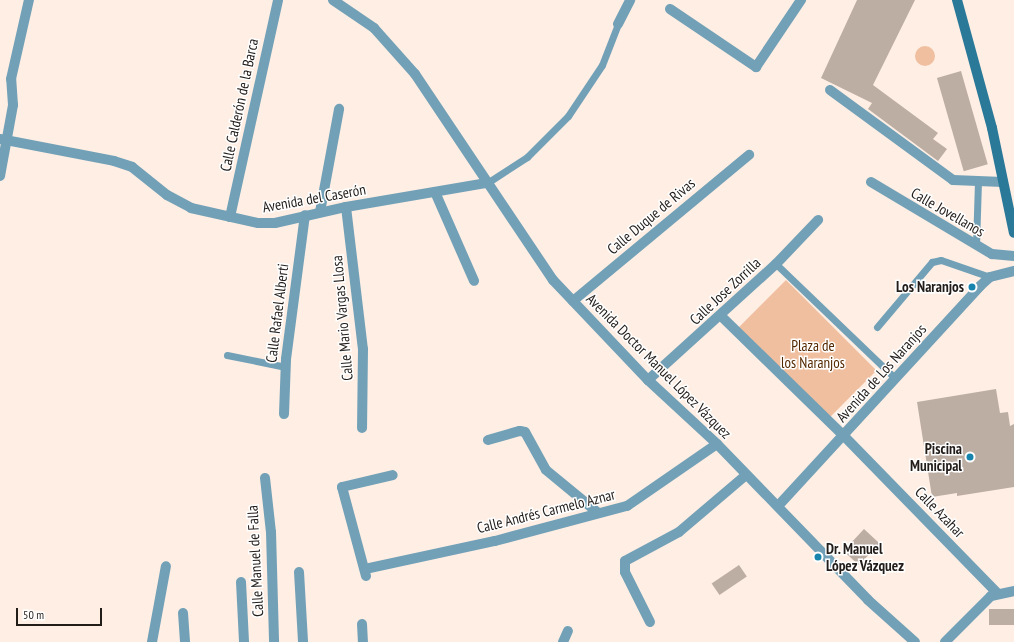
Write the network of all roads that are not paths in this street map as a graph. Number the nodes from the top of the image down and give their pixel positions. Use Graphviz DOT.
graph roads {
  1 [pos="29,0"];
  2 [pos="278,0"];
  3 [pos="334,0"];
  4 [pos="630,0"];
  5 [pos="801,0"];
  6 [pos="957,0"];
  7 [pos="670,10"];
  8 [pos="618,24"];
  9 [pos="830,90"];
  10 [pos="339,109"];
  11 [pos="3,140"];
  12 [pos="749,155"];
  13 [pos="0,176"];
  14 [pos="871,182"];
  15 [pos="978,182"];
  16 [pos="1003,182"];
  17 [pos="487,183"];
  18 [pos="436,192"];
  19 [pos="346,207"];
  20 [pos="320,212"];
  21 [pos="305,215"];
  22 [pos="230,217"];
  23 [pos="818,220"];
  24 [pos="1014,233"];
  25 [pos="976,245"];
  26 [pos="1014,256"];
  27 [pos="776,264"];
  28 [pos="1014,271"];
  29 [pos="990,277"];
  30 [pos="474,281"];
  31 [pos="573,301"];
  32 [pos="721,316"];
  33 [pos="878,327"];
  34 [pos="227,355"];
  35 [pos="286,367"];
  36 [pos="895,378"];
  37 [pos="648,380"];
  38 [pos="284,414"];
  39 [pos="362,428"];
  40 [pos="844,436"];
  41 [pos="488,440"];
  42 [pos="717,444"];
  43 [pos="393,475"];
  44 [pos="746,475"];
  45 [pos="265,478"];
  46 [pos="778,506"];
  47 [pos="597,512"];
  48 [pos="166,566"];
  49 [pos="299,572"];
  50 [pos="241,582"];
  51 [pos="1014,591"];
  52 [pos="997,593"];
  53 [pos="183,613"];
  54 [pos="650,622"];
  55 [pos="362,624"];
  56 [pos="568,632"];
  57 [pos="152,642"];
  58 [pos="185,642"];
  59 [pos="244,642"];
  60 [pos="274,642"];
  61 [pos="304,642"];
  62 [pos="363,642"];
  63 [pos="563,642"];
  64 [pos="915,642"];
  65 [pos="945,642"];
  1 -- 11 [label="street"];
  2 -- 22 [label="street, Calle Calderón de la Barca"];
  3 -- 17 [label="street, Avenida Doctor Manuel López Vázquez"];
  4 -- 8 [label="street"];
  5 -- 7 [label="street"];
  6 -- 16 [label="street"];
  8 -- 17 [label="lane"];
  9 -- 15 [label="street"];
  10 -- 20 [label="street"];
  11 -- 13 [label="street"];
  11 -- 22 [label="street, Avenida del Caserón"];
  12 -- 31 [label="street, Calle Duque de Rivas"];
  14 -- 25 [label="street, Calle Jovellanos"];
  15 -- 16 [label="street"];
  15 -- 25 [label="lane"];
  16 -- 24 [label="street"];
  17 -- 18 [label="street, Avenida del Caserón"];
  17 -- 31 [label="street, Avenida Doctor Manuel López Vázquez"];
  18 -- 19 [label="street, Avenida del Caserón"];
  18 -- 30 [label="street"];
  19 -- 20 [label="street, Avenida del Caserón"];
  19 -- 39 [label="street, Calle Mario Vargas Llosa"];
  20 -- 21 [label="street, Avenida del Caserón"];
  21 -- 22 [label="street, Avenida del Caserón"];
  21 -- 35 [label="street, Calle Rafael Alberti"];
  23 -- 27 [label="street, Calle Jose Zorrilla"];
  25 -- 26 [label="street, Calle Jovellanos"];
  27 -- 32 [label="street, Calle Jose Zorrilla"];
  27 -- 36 [label="lane"];
  28 -- 29 [label="street"];
  29 -- 33 [label="lane"];
  29 -- 36 [label="street, Avenida de Los Naranjos"];
  31 -- 37 [label="street, Avenida Doctor Manuel López Vázquez"];
  32 -- 37 [label="street, Calle Jose Zorrilla"];
  32 -- 40 [label="street, Calle Azahar"];
  34 -- 35 [label="lane"];
  35 -- 38 [label="street, Calle Rafael Alberti"];
  36 -- 40 [label="street, Avenida de Los Naranjos"];
  37 -- 42 [label="street, Avenida Doctor Manuel López Vázquez"];
  40 -- 46 [label="street, Avenida de Los Naranjos"];
  40 -- 52 [label="street, Calle Azahar"];
  41 -- 47 [label="street"];
  42 -- 44 [label="street, Avenida Doctor Manuel López Vázquez"];
  42 -- 47 [label="street, Calle Andrés Carmelo Aznar"];
  43 -- 47 [label="street, Calle Andrés Carmelo Aznar"];
  44 -- 46 [label="street, Avenida Doctor Manuel López Vázquez"];
  44 -- 54 [label="street"];
  45 -- 60 [label="street, Calle Manuel de Falla"];
  46 -- 64 [label="street, Avenida Doctor Manuel López Vázquez"];
  48 -- 57 [label="street"];
  49 -- 61 [label="street"];
  50 -- 59 [label="street"];
  51 -- 52 [label="street"];
  52 -- 65 [label="street"];
  53 -- 58 [label="street"];
  55 -- 62 [label="street"];
  56 -- 63 [label="street"];
}
